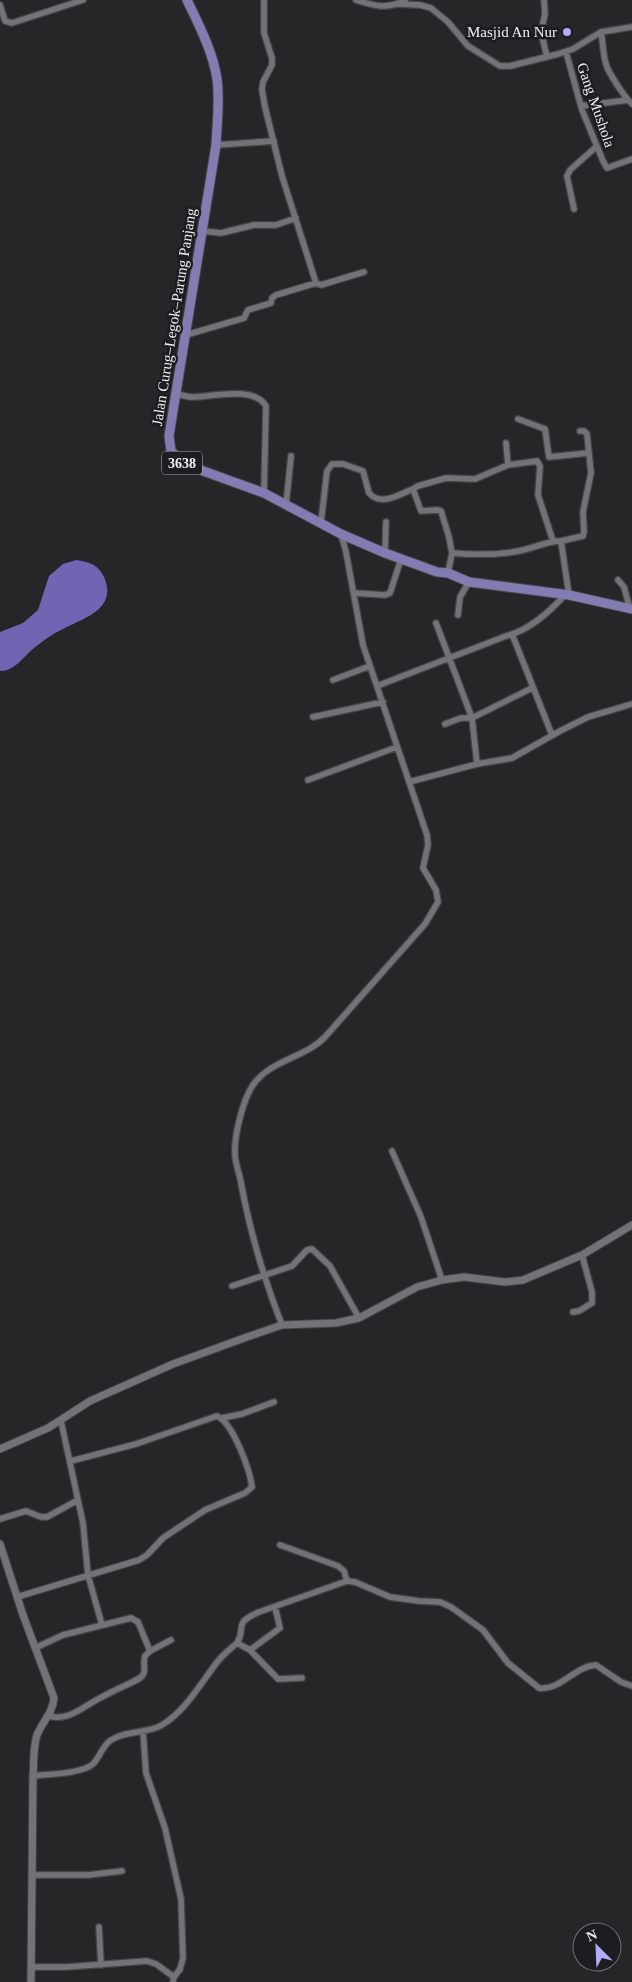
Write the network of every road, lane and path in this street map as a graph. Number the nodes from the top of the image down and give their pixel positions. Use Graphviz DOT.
graph roads {
  1 [pos="83,0"];
  2 [pos="187,0"];
  3 [pos="264,0"];
  4 [pos="356,0"];
  5 [pos="405,0"];
  6 [pos="544,0"];
  7 [pos="394,3"];
  8 [pos="0,5"];
  9 [pos="632,27"];
  10 [pos="601,32"];
  11 [pos="566,52"];
  12 [pos="547,57"];
  13 [pos="630,102"];
  14 [pos="581,106"];
  15 [pos="274,141"];
  16 [pos="216,145"];
  17 [pos="596,147"];
  18 [pos="632,159"];
  19 [pos="574,209"];
  20 [pos="296,218"];
  21 [pos="202,231"];
  22 [pos="364,272"];
  23 [pos="316,283"];
  24 [pos="186,335"];
  25 [pos="177,394"];
  26 [pos="518,419"];
  27 [pos="580,431"];
  28 [pos="506,442"];
  29 [pos="588,453"];
  30 [pos="291,456"];
  31 [pos="508,466"];
  32 [pos="413,489"];
  33 [pos="264,493"];
  34 [pos="286,505"];
  35 [pos="321,522"];
  36 [pos="386,522"];
  37 [pos="341,534"];
  38 [pos="553,541"];
  39 [pos="562,541"];
  40 [pos="385,553"];
  41 [pos="452,553"];
  42 [pos="401,559"];
  43 [pos="448,573"];
  44 [pos="618,580"];
  45 [pos="469,582"];
  46 [pos="354,593"];
  47 [pos="567,595"];
  48 [pos="631,609"];
  49 [pos="458,615"];
  50 [pos="436,623"];
  51 [pos="512,634"];
  52 [pos="450,657"];
  53 [pos="370,666"];
  54 [pos="333,680"];
  55 [pos="377,686"];
  56 [pos="532,688"];
  57 [pos="383,702"];
  58 [pos="632,704"];
  59 [pos="313,717"];
  60 [pos="472,718"];
  61 [pos="445,724"];
  62 [pos="552,735"];
  63 [pos="397,747"];
  64 [pos="477,764"];
  65 [pos="308,780"];
  66 [pos="409,782"];
  67 [pos="392,1151"];
  68 [pos="632,1225"];
  69 [pos="582,1256"];
  70 [pos="263,1275"];
  71 [pos="442,1280"];
  72 [pos="232,1286"];
  73 [pos="573,1312"];
  74 [pos="359,1318"];
  75 [pos="282,1325"];
  76 [pos="274,1402"];
  77 [pos="222,1418"];
  78 [pos="61,1421"];
  79 [pos="0,1449"];
  80 [pos="71,1461"];
  81 [pos="78,1500"];
  82 [pos="0,1519"];
  83 [pos="0,1544"];
  84 [pos="280,1545"];
  85 [pos="88,1575"];
  86 [pos="347,1581"];
  87 [pos="17,1597"];
  88 [pos="275,1607"];
  89 [pos="102,1626"];
  90 [pos="171,1640"];
  91 [pos="237,1643"];
  92 [pos="35,1648"];
  93 [pos="250,1650"];
  94 [pos="150,1651"];
  95 [pos="302,1678"];
  96 [pos="632,1686"];
  97 [pos="48,1716"];
  98 [pos="143,1732"];
  99 [pos="33,1776"];
  100 [pos="122,1871"];
  101 [pos="33,1875"];
  102 [pos="99,1927"];
  103 [pos="101,1965"];
  104 [pos="32,1967"];
  105 [pos="174,1980"];
  106 [pos="31,1982"];
  1 -- 8 [label="street"];
  2 -- 16 [label="main road, Jalan Curug–Legok–Parung Panjang / 3638"];
  3 -- 15 [label="street"];
  4 -- 7 [label="street"];
  5 -- 7 [label="street"];
  6 -- 12 [label="street"];
  7 -- 12 [label="street"];
  9 -- 10 [label="street"];
  10 -- 11 [label="street"];
  10 -- 13 [label="street"];
  11 -- 12 [label="street"];
  11 -- 14 [label="street, Gang Mushola"];
  13 -- 14 [label="street"];
  14 -- 17 [label="street, Gang Mushola"];
  15 -- 16 [label="street"];
  15 -- 20 [label="street"];
  16 -- 21 [label="main road, Jalan Curug–Legok–Parung Panjang / 3638"];
  17 -- 18 [label="street, Gang Mushola"];
  17 -- 19 [label="street"];
  20 -- 21 [label="street"];
  20 -- 23 [label="street"];
  21 -- 24 [label="main road, Jalan Curug–Legok–Parung Panjang / 3638"];
  22 -- 23 [label="street"];
  23 -- 24 [label="street"];
  24 -- 25 [label="main road, Jalan Curug–Legok–Parung Panjang / 3638"];
  25 -- 33 [label="main road, Jalan Curug–Legok–Parung Panjang / 3638"];
  25 -- 33 [label="street"];
  26 -- 29 [label="street"];
  27 -- 29 [label="street"];
  28 -- 31 [label="street"];
  29 -- 39 [label="street"];
  30 -- 34 [label="street"];
  31 -- 32 [label="street"];
  31 -- 38 [label="street"];
  32 -- 35 [label="street"];
  32 -- 41 [label="street"];
  33 -- 34 [label="main road, Jalan Curug–Legok–Parung Panjang / 3638"];
  34 -- 35 [label="main road, Jalan Curug–Legok–Parung Panjang / 3638"];
  35 -- 37 [label="main road, Jalan Curug–Legok–Parung Panjang / 3638"];
  36 -- 40 [label="street"];
  37 -- 40 [label="main road, Jalan Curug–Legok–Parung Panjang / 3638"];
  37 -- 46 [label="street"];
  38 -- 39 [label="street"];
  38 -- 41 [label="street"];
  39 -- 47 [label="street"];
  40 -- 42 [label="main road, Jalan Curug–Legok–Parung Panjang / 3638"];
  41 -- 43 [label="street"];
  42 -- 43 [label="main road, Jalan Curug–Legok–Parung Panjang / 3638"];
  42 -- 46 [label="street"];
  43 -- 45 [label="main road, Jalan Curug–Legok–Parung Panjang / 3638"];
  44 -- 48 [label="street"];
  45 -- 47 [label="main road, Jalan Curug–Legok–Parung Panjang / 3638"];
  45 -- 49 [label="street"];
  46 -- 53 [label="street"];
  47 -- 48 [label="main road, Jalan Curug–Legok–Parung Panjang / 3638"];
  47 -- 51 [label="street"];
  50 -- 52 [label="street"];
  51 -- 52 [label="street"];
  51 -- 56 [label="street"];
  52 -- 55 [label="street"];
  52 -- 60 [label="street"];
  53 -- 54 [label="street"];
  53 -- 55 [label="street"];
  55 -- 57 [label="street"];
  56 -- 60 [label="street"];
  56 -- 62 [label="street"];
  57 -- 59 [label="street"];
  57 -- 63 [label="street"];
  58 -- 62 [label="street"];
  60 -- 61 [label="street"];
  60 -- 64 [label="street"];
  62 -- 64 [label="street"];
  63 -- 65 [label="street"];
  63 -- 66 [label="street"];
  64 -- 66 [label="street"];
  66 -- 70 [label="street"];
  67 -- 71 [label="street"];
  68 -- 69 [label="street"];
  69 -- 71 [label="street"];
  69 -- 73 [label="street"];
  70 -- 72 [label="street"];
  70 -- 74 [label="street"];
  70 -- 75 [label="street"];
  71 -- 74 [label="street"];
  74 -- 75 [label="street"];
  75 -- 78 [label="street"];
  76 -- 77 [label="street"];
  77 -- 80 [label="street"];
  77 -- 85 [label="street"];
  78 -- 79 [label="street"];
  78 -- 80 [label="street"];
  80 -- 81 [label="street"];
  81 -- 82 [label="street"];
  81 -- 85 [label="street"];
  83 -- 87 [label="street"];
  84 -- 86 [label="street"];
  85 -- 87 [label="street"];
  85 -- 89 [label="street"];
  86 -- 88 [label="street"];
  86 -- 96 [label="street"];
  87 -- 92 [label="street"];
  88 -- 91 [label="street"];
  88 -- 93 [label="street"];
  89 -- 92 [label="street"];
  89 -- 94 [label="street"];
  90 -- 94 [label="street"];
  91 -- 93 [label="street"];
  91 -- 98 [label="street"];
  92 -- 97 [label="street"];
  93 -- 95 [label="street"];
  94 -- 97 [label="street"];
  97 -- 99 [label="street"];
  98 -- 99 [label="street"];
  98 -- 105 [label="street"];
  99 -- 101 [label="street"];
  100 -- 101 [label="street"];
  101 -- 104 [label="street"];
  102 -- 103 [label="street"];
  103 -- 104 [label="street"];
  103 -- 105 [label="street"];
  104 -- 106 [label="street"];
}
